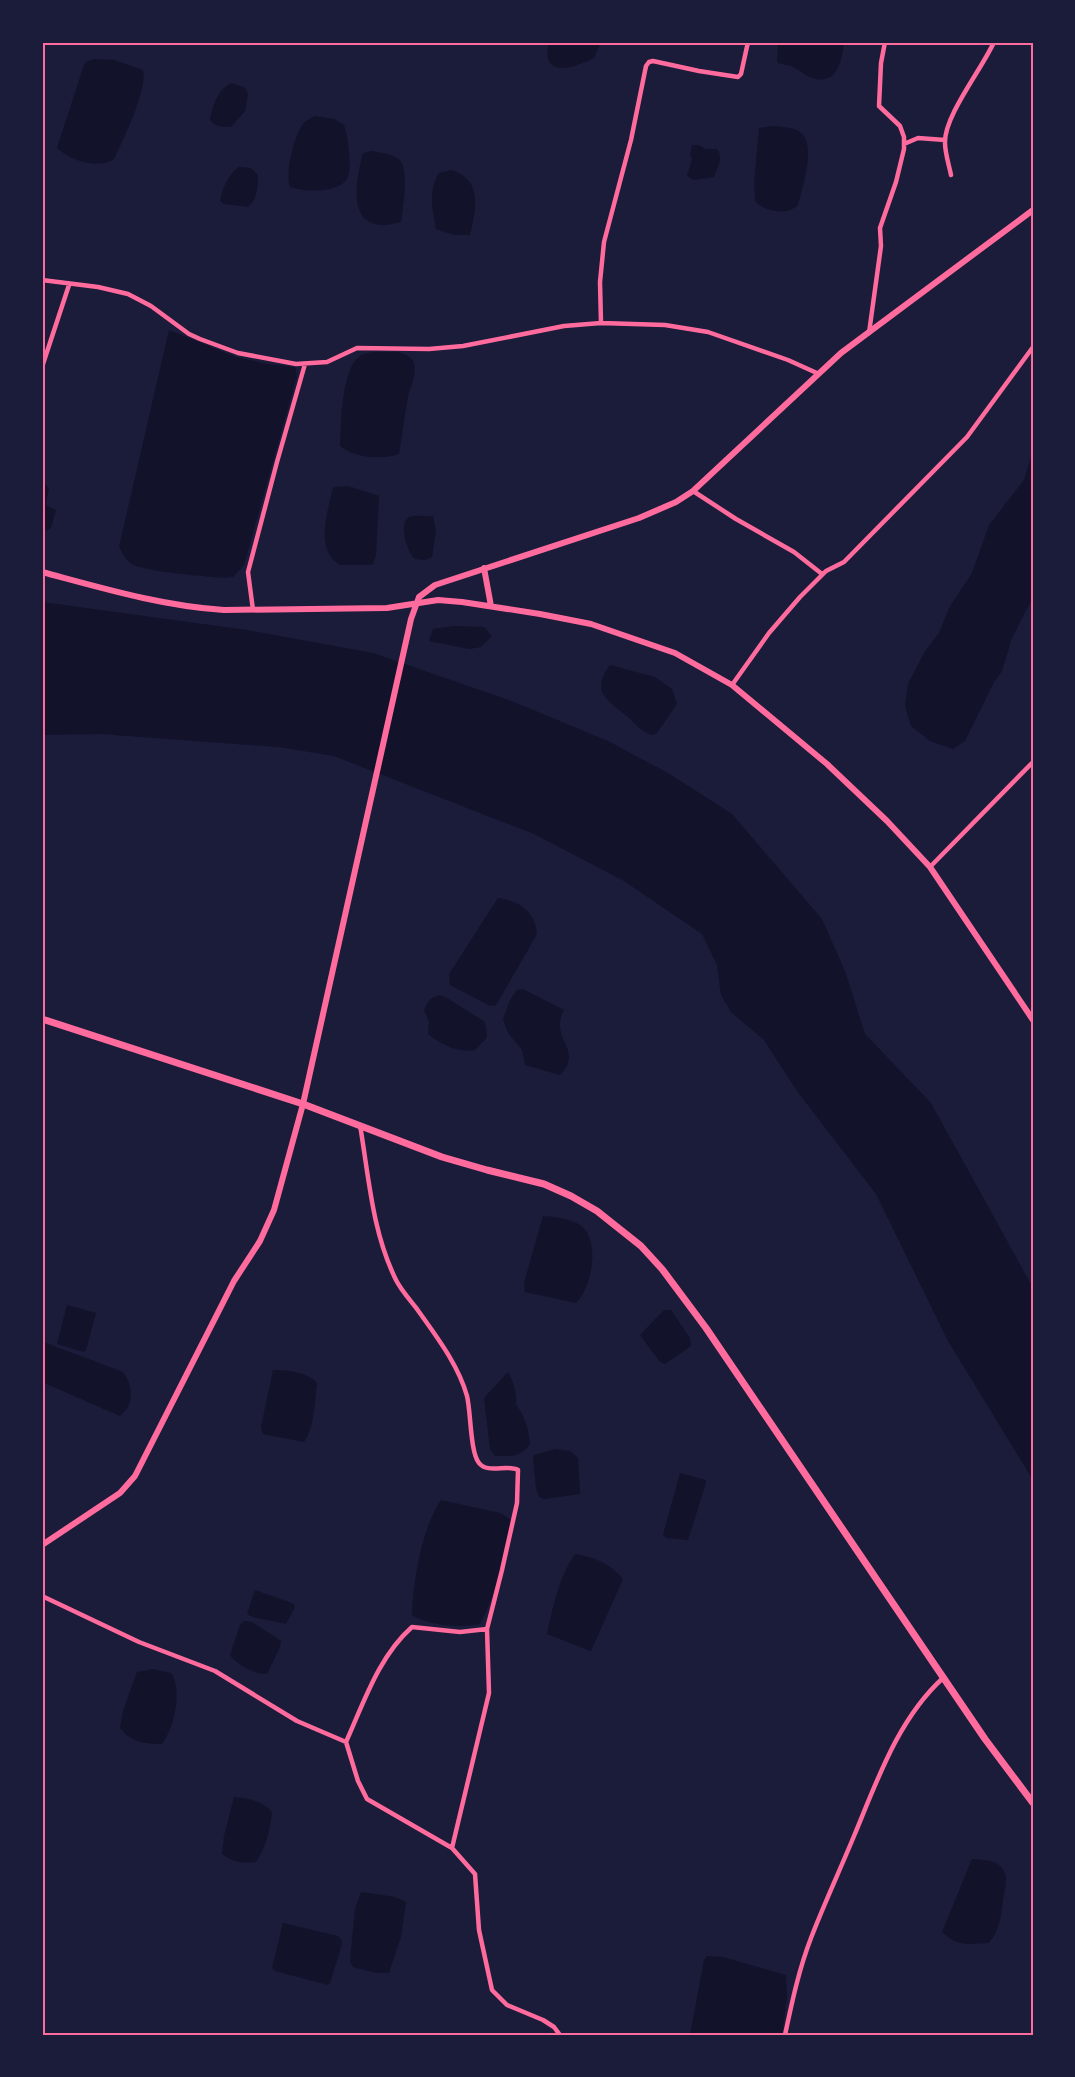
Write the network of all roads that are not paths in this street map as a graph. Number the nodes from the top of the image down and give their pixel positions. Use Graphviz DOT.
graph roads {
  1 [pos="748,42"];
  2 [pos="885,42"];
  3 [pos="994,42"];
  4 [pos="945,140"];
  5 [pos="904,144"];
  6 [pos="951,175"];
  7 [pos="1033,210"];
  8 [pos="42,280"];
  9 [pos="69,285"];
  10 [pos="600,323"];
  11 [pos="869,333"];
  12 [pos="1033,347"];
  13 [pos="305,364"];
  14 [pos="42,367"];
  15 [pos="819,374"];
  16 [pos="693,490"];
  17 [pos="483,568"];
  18 [pos="42,572"];
  19 [pos="822,574"];
  20 [pos="415,604"];
  21 [pos="491,606"];
  22 [pos="253,610"];
  23 [pos="732,685"];
  24 [pos="1033,762"];
  25 [pos="930,867"];
  26 [pos="42,1019"];
  27 [pos="1033,1020"];
  28 [pos="303,1104"];
  29 [pos="360,1125"];
  30 [pos="42,1545"];
  31 [pos="42,1596"];
  32 [pos="487,1629"];
  33 [pos="943,1678"];
  34 [pos="346,1742"];
  35 [pos="1033,1803"];
  36 [pos="452,1848"];
  37 [pos="560,2035"];
  38 [pos="785,2035"];
  1 -- 10 [label="street"];
  2 -- 5 [label="street"];
  3 -- 4 [label="street"];
  4 -- 5 [label="street"];
  4 -- 6 [label="street"];
  5 -- 11 [label="street"];
  7 -- 11 [label="street"];
  8 -- 9 [label="street"];
  9 -- 13 [label="street"];
  9 -- 14 [label="street"];
  10 -- 13 [label="street"];
  10 -- 15 [label="street"];
  11 -- 15 [label="street"];
  12 -- 19 [label="street"];
  13 -- 22 [label="street"];
  15 -- 16 [label="street"];
  16 -- 17 [label="street"];
  16 -- 19 [label="street"];
  17 -- 20 [label="street"];
  17 -- 21 [label="street"];
  18 -- 22 [label="street"];
  19 -- 23 [label="street"];
  20 -- 21 [label="street"];
  20 -- 22 [label="street"];
  20 -- 28 [label="street"];
  21 -- 23 [label="street"];
  23 -- 25 [label="street"];
  24 -- 25 [label="street"];
  25 -- 27 [label="street"];
  26 -- 28 [label="main road"];
  28 -- 29 [label="main road"];
  28 -- 30 [label="street"];
  29 -- 32 [label="street"];
  29 -- 33 [label="main road"];
  31 -- 34 [label="street"];
  32 -- 34 [label="street"];
  32 -- 36 [label="street"];
  33 -- 35 [label="main road"];
  33 -- 38 [label="street"];
  34 -- 36 [label="street"];
  36 -- 37 [label="street"];
}
